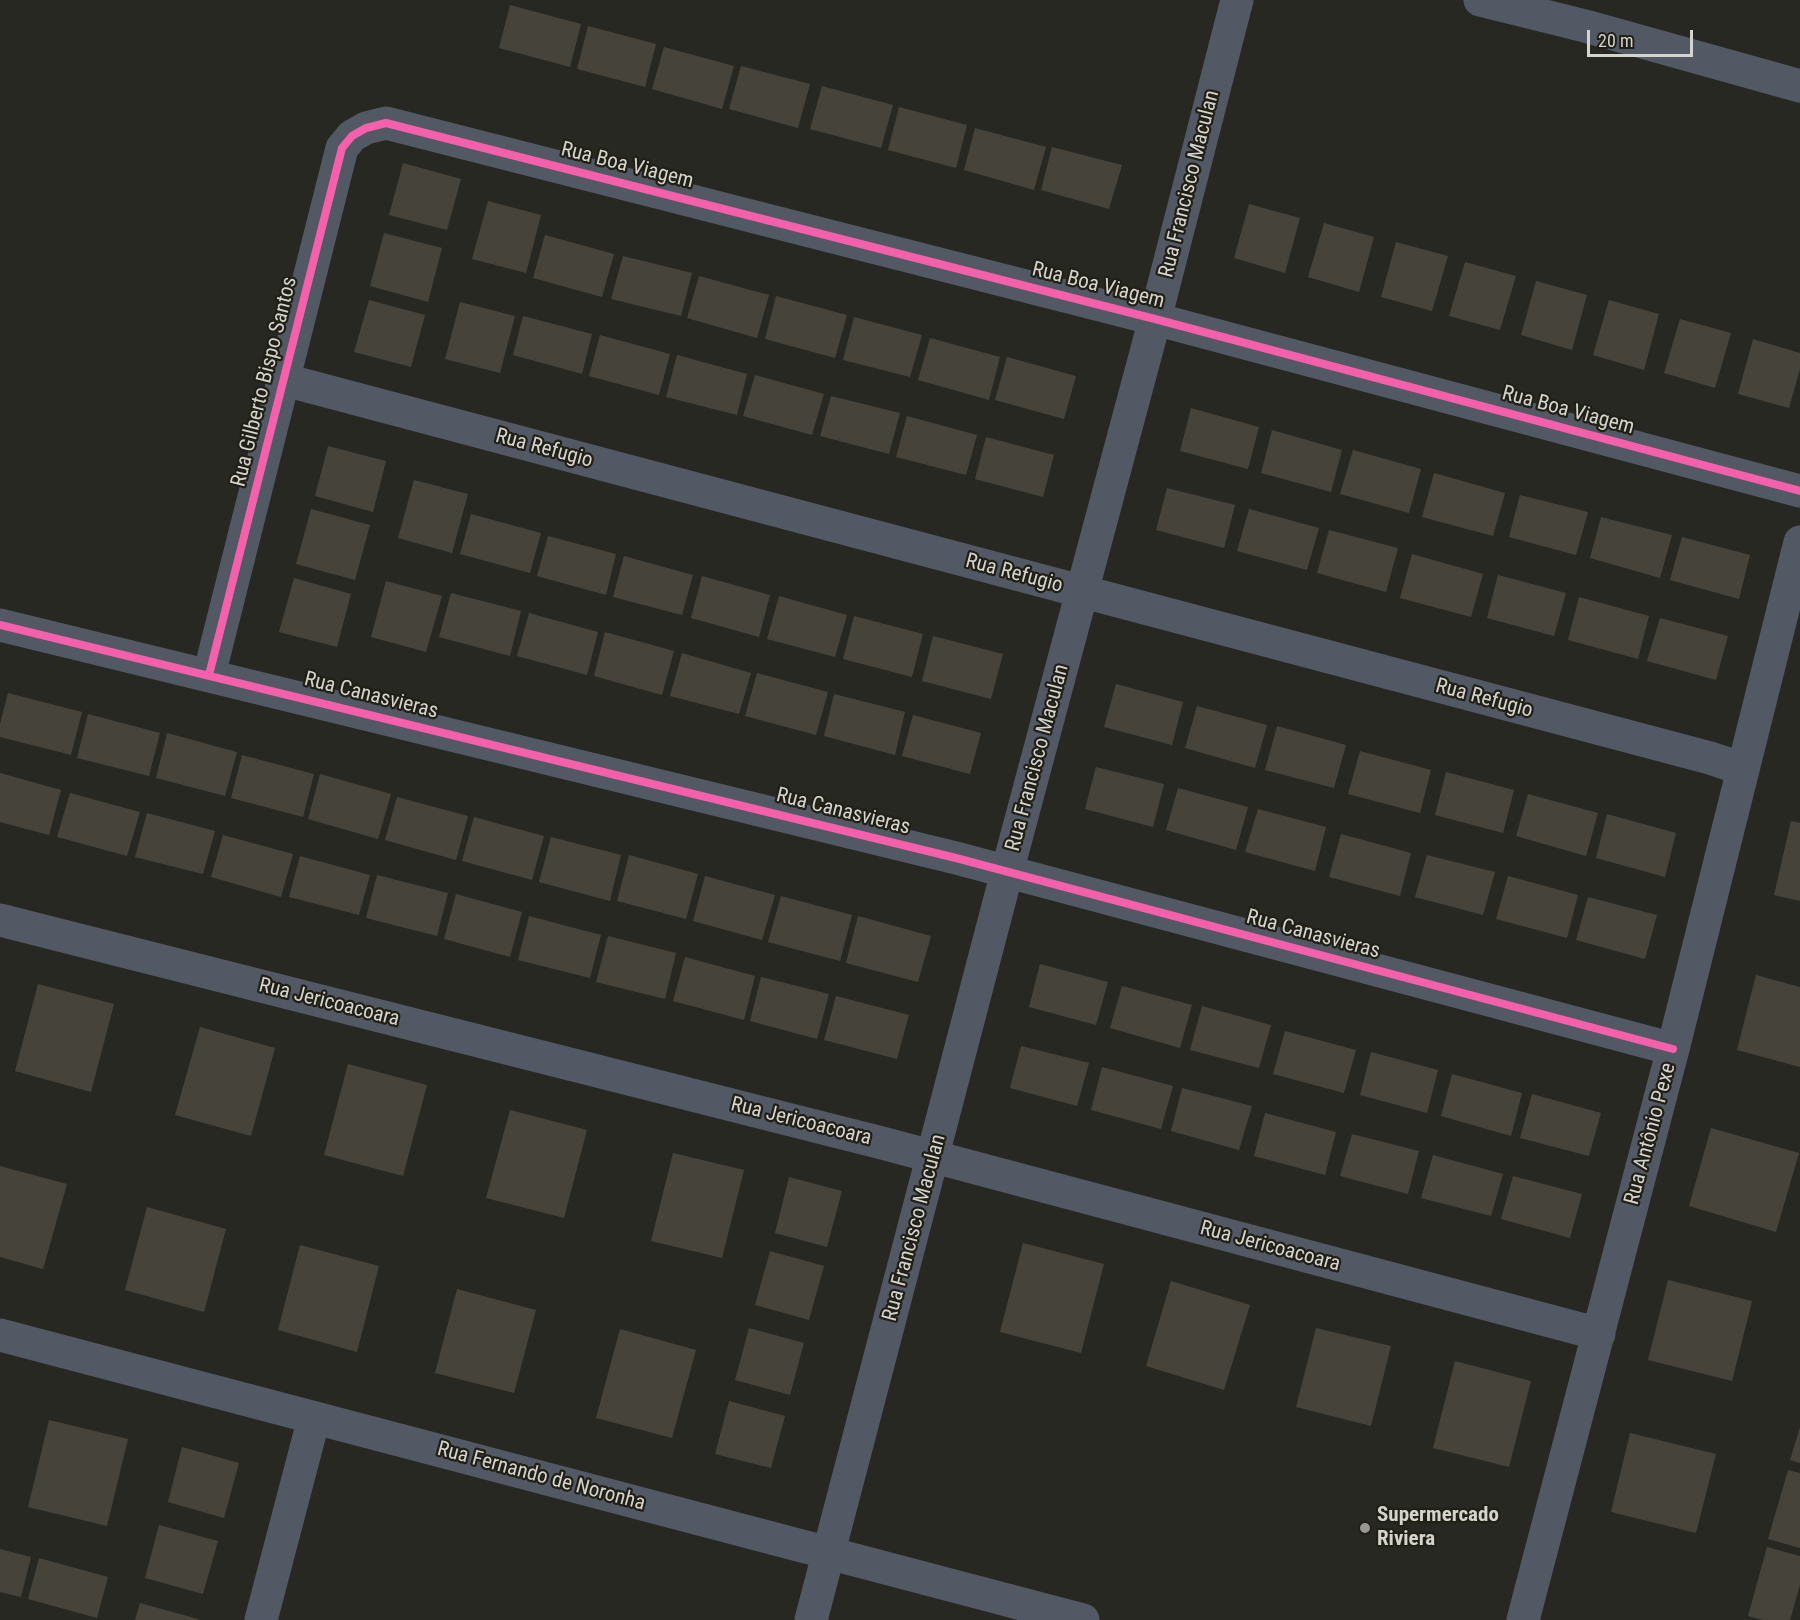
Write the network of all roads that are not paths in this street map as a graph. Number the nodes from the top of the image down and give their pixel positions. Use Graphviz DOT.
graph roads {
  1 [pos="1237,0"];
  2 [pos="1480,0"];
  3 [pos="1588,13"];
  4 [pos="1800,86"];
  5 [pos="386,123"];
  6 [pos="1155,319"];
  7 [pos="285,380"];
  8 [pos="1800,491"];
  9 [pos="1800,542"];
  10 [pos="1082,592"];
  11 [pos="0,624"];
  12 [pos="209,675"];
  13 [pos="1743,769"];
  14 [pos="1008,872"];
  15 [pos="0,920"];
  16 [pos="1673,1049"];
  17 [pos="934,1157"];
  18 [pos="1599,1334"];
  19 [pos="0,1335"];
  20 [pos="314,1418"];
  21 [pos="829,1553"];
  22 [pos="261,1620"];
  23 [pos="812,1620"];
  24 [pos="1083,1620"];
  25 [pos="1523,1620"];
  1 -- 6 [label="street, Rua Francisco Maculan"];
  2 -- 3 [label="street"];
  3 -- 4 [label="street"];
  5 -- 6 [label="street, Rua Boa Viagem"];
  5 -- 7 [label="street, Rua Gilberto Bispo Santos"];
  6 -- 8 [label="street, Rua Boa Viagem"];
  6 -- 10 [label="street, Rua Francisco Maculan"];
  7 -- 10 [label="street, Rua Refugio"];
  7 -- 12 [label="street, Rua Gilberto Bispo Santos"];
  9 -- 13 [label="street, Rua Antônio Pexe"];
  10 -- 13 [label="street, Rua Refugio"];
  10 -- 14 [label="street, Rua Francisco Maculan"];
  11 -- 12 [label="street, Rua Canasvieras"];
  12 -- 14 [label="street, Rua Canasvieras"];
  13 -- 16 [label="street, Rua Antônio Pexe"];
  14 -- 16 [label="street, Rua Canasvieras"];
  14 -- 17 [label="street, Rua Francisco Maculan"];
  15 -- 17 [label="street, Rua Jericoacoara"];
  16 -- 18 [label="street, Rua Antônio Pexe"];
  17 -- 18 [label="street, Rua Jericoacoara"];
  17 -- 21 [label="street, Rua Francisco Maculan"];
  18 -- 25 [label="street, Rua Antônio Pexe"];
  19 -- 20 [label="street, Rua Fernando de Noronha"];
  20 -- 21 [label="street, Rua Fernando de Noronha"];
  20 -- 22 [label="street"];
  21 -- 23 [label="street, Rua Francisco Maculan"];
  21 -- 24 [label="street, Rua Fernando de Noronha"];
}
